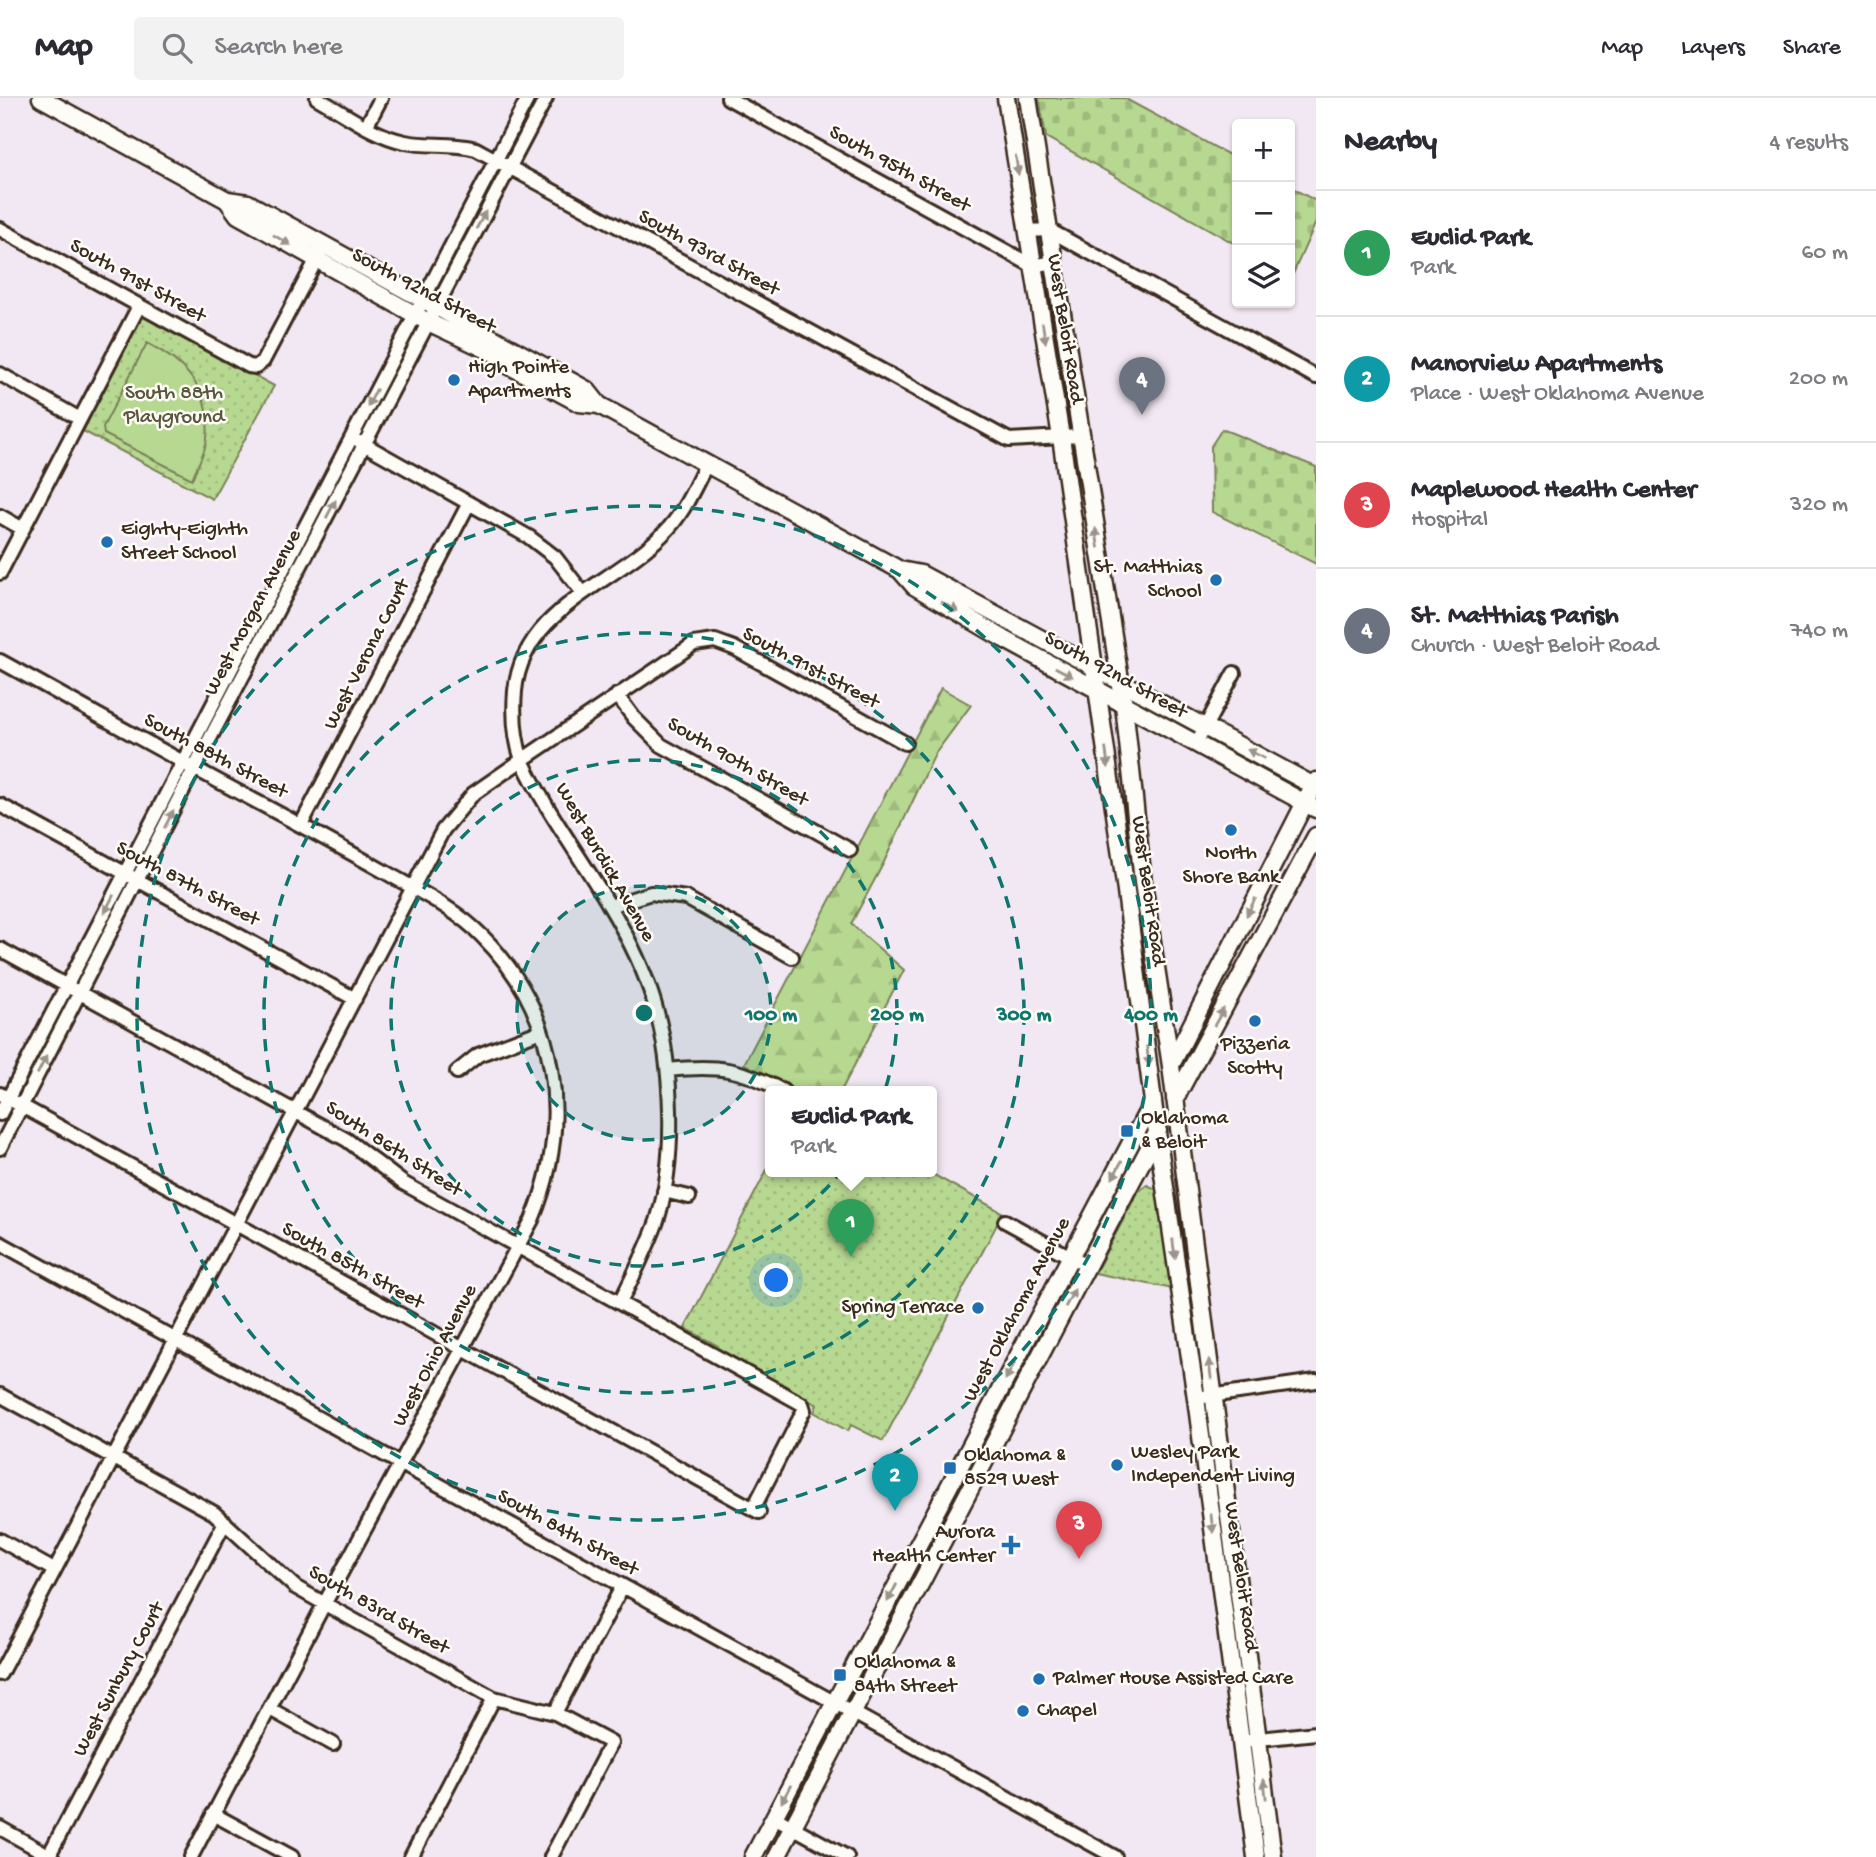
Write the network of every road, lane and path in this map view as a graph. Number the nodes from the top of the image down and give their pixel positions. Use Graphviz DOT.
graph roads {
  1 [pos="41,98"];
  2 [pos="317,98"];
  3 [pos="381,98"];
  4 [pos="528,98"];
  5 [pos="546,98"];
  6 [pos="728,98"];
  7 [pos="1006,98"];
  8 [pos="1028,98"];
  9 [pos="367,125"];
  10 [pos="496,160"];
  11 [pos="509,166"];
  12 [pos="227,200"];
  13 [pos="0,229"];
  14 [pos="1049,230"];
  15 [pos="1027,231"];
  16 [pos="325,245"];
  17 [pos="451,247"];
  18 [pos="463,254"];
  19 [pos="316,260"];
  20 [pos="1054,262"];
  21 [pos="1033,266"];
  22 [pos="139,306"];
  23 [pos="426,311"];
  24 [pos="391,362"];
  25 [pos="404,368"];
  26 [pos="0,374"];
  27 [pos="1316,377"];
  28 [pos="80,419"];
  29 [pos="1081,436"];
  30 [pos="1061,437"];
  31 [pos="351,438"];
  32 [pos="365,445"];
  33 [pos="706,465"];
  34 [pos="469,503"];
  35 [pos="0,516"];
  36 [pos="23,529"];
  37 [pos="900,570"];
  38 [pos="0,573"];
  39 [pos="583,593"];
  40 [pos="265,604"];
  41 [pos="278,610"];
  42 [pos="1088,629"];
  43 [pos="1061,649"];
  44 [pos="0,661"];
  45 [pos="1094,667"];
  46 [pos="1234,673"];
  47 [pos="1120,681"];
  48 [pos="1097,690"];
  49 [pos="617,695"];
  50 [pos="1125,705"];
  51 [pos="1205,727"];
  52 [pos="905,743"];
  53 [pos="1196,744"];
  54 [pos="522,760"];
  55 [pos="189,765"];
  56 [pos="1315,784"];
  57 [pos="0,805"];
  58 [pos="1310,806"];
  59 [pos="301,825"];
  60 [pos="1316,836"];
  61 [pos="850,850"];
  62 [pos="125,873"];
  63 [pos="138,880"];
  64 [pos="412,887"];
  65 [pos="610,906"];
  66 [pos="0,949"];
  67 [pos="792,957"];
  68 [pos="67,986"];
  69 [pos="79,993"];
  70 [pos="355,999"];
  71 [pos="1200,1009"];
  72 [pos="1164,1019"];
  73 [pos="541,1031"];
  74 [pos="1171,1066"];
  75 [pos="669,1070"];
  76 [pos="457,1072"];
  77 [pos="773,1086"];
  78 [pos="4,1096"];
  79 [pos="1175,1099"];
  80 [pos="1154,1101"];
  81 [pos="22,1106"];
  82 [pos="296,1111"];
  83 [pos="0,1114"];
  84 [pos="1157,1133"];
  85 [pos="0,1148"];
  86 [pos="664,1191"];
  87 [pos="1166,1193"];
  88 [pos="689,1197"];
  89 [pos="1122,1200"];
  90 [pos="1005,1221"];
  91 [pos="237,1225"];
  92 [pos="0,1243"];
  93 [pos="517,1248"];
  94 [pos="1071,1257"];
  95 [pos="1087,1266"];
  96 [pos="620,1303"];
  97 [pos="176,1340"];
  98 [pos="461,1349"];
  99 [pos="1316,1381"];
  100 [pos="0,1395"];
  101 [pos="1213,1395"];
  102 [pos="1196,1398"];
  103 [pos="115,1458"];
  104 [pos="401,1463"];
  105 [pos="756,1511"];
  106 [pos="225,1522"];
  107 [pos="0,1540"];
  108 [pos="54,1570"];
  109 [pos="622,1587"];
  110 [pos="325,1604"];
  111 [pos="0,1674"];
  112 [pos="494,1698"];
  113 [pos="834,1702"];
  114 [pos="270,1709"];
  115 [pos="852,1712"];
  116 [pos="555,1713"];
  117 [pos="1316,1733"];
  118 [pos="1258,1739"];
  119 [pos="1241,1741"];
  120 [pos="333,1744"];
  121 [pos="213,1814"];
  122 [pos="774,1817"];
  123 [pos="792,1827"];
  124 [pos="0,1828"];
  125 [pos="50,1856"];
  126 [pos="191,1857"];
  127 [pos="292,1857"];
  128 [pos="411,1857"];
  129 [pos="551,1857"];
  130 [pos="753,1857"];
  131 [pos="777,1857"];
  132 [pos="847,1857"];
  133 [pos="1115,1857"];
  134 [pos="1256,1857"];
  135 [pos="1273,1857"];
  1 -- 12 [label="main road, South 92nd Street"];
  2 -- 9 [label="street, South 93rd Street"];
  3 -- 9 [label="street"];
  4 -- 10 [label="street, West Morgan Avenue"];
  5 -- 11 [label="street, West Morgan Avenue"];
  6 -- 21 [label="street, South 95th Street"];
  7 -- 15 [label="main road, West Beloit Road, one-way"];
  8 -- 14 [label="main road, West Beloit Road"];
  9 -- 10 [label="street, South 93rd Street"];
  10 -- 11 [label="street, South 93rd Street"];
  10 -- 17 [label="street, West Morgan Avenue"];
  18 -- 11 [label="street, West Morgan Avenue, one-way"];
  11 -- 30 [label="street, South 93rd Street"];
  12 -- 16 [label="main road, South 92nd Street"];
  12 -- 19 [label="main road, South 92nd Street, one-way"];
  13 -- 22 [label="street, South 91st Street"];
  14 -- 15 [label="street"];
  14 -- 20 [label="main road, West Beloit Road"];
  14 -- 27 [label="street"];
  15 -- 21 [label="main road, West Beloit Road"];
  16 -- 19 [label="street"];
  16 -- 23 [label="main road, South 92nd Street"];
  17 -- 18 [label="street"];
  17 -- 23 [label="street, West Morgan Avenue"];
  18 -- 23 [label="street, West Morgan Avenue"];
  19 -- 22 [label="street, South 91st Street"];
  19 -- 23 [label="main road, South 92nd Street"];
  20 -- 21 [label="street"];
  20 -- 29 [label="main road, West Beloit Road"];
  21 -- 30 [label="main road, West Beloit Road, one-way"];
  22 -- 28 [label="street"];
  23 -- 24 [label="street, West Morgan Avenue"];
  23 -- 25 [label="street, West Morgan Avenue"];
  23 -- 33 [label="main road, South 92nd Street"];
  24 -- 25 [label="street"];
  24 -- 31 [label="street, West Morgan Avenue, one-way"];
  25 -- 32 [label="street, West Morgan Avenue"];
  26 -- 28 [label="street"];
  28 -- 36 [label="street"];
  29 -- 30 [label="street, South 93rd Street"];
  47 -- 29 [label="main road, West Beloit Road, one-way"];
  30 -- 42 [label="main road, West Beloit Road"];
  31 -- 32 [label="street"];
  31 -- 40 [label="street, West Morgan Avenue"];
  32 -- 34 [label="street"];
  41 -- 32 [label="street, West Morgan Avenue, one-way"];
  33 -- 37 [label="main road, South 92nd Street"];
  33 -- 39 [label="street, West Burdick Avenue"];
  34 -- 39 [label="street"];
  34 -- 59 [label="street, West Verona Court"];
  35 -- 36 [label="street"];
  36 -- 38 [label="street"];
  37 -- 43 [label="main road, South 92nd Street"];
  37 -- 48 [label="main road, South 92nd Street, one-way"];
  39 -- 54 [label="street, West Burdick Avenue"];
  40 -- 41 [label="street"];
  40 -- 55 [label="street, West Morgan Avenue"];
  41 -- 55 [label="street, West Morgan Avenue"];
  42 -- 43 [label="main road"];
  42 -- 45 [label="main road, West Beloit Road"];
  43 -- 45 [label="main road, South 92nd Street"];
  44 -- 55 [label="street, South 88th Street"];
  45 -- 47 [label="main road, South 92nd Street"];
  45 -- 48 [label="main road, West Beloit Road"];
  46 -- 51 [label="street"];
  47 -- 50 [label="main road, West Beloit Road"];
  47 -- 51 [label="main road, South 92nd Street"];
  48 -- 50 [label="main road, South 92nd Street"];
  48 -- 80 [label="main road, West Beloit Road, one-way"];
  49 -- 52 [label="street, South 91st Street"];
  49 -- 54 [label="street"];
  49 -- 61 [label="street, South 90th Street"];
  50 -- 53 [label="main road, South 92nd Street"];
  50 -- 72 [label="main road, West Beloit Road"];
  51 -- 53 [label="street"];
  56 -- 51 [label="main road, South 92nd Street, one-way"];
  53 -- 58 [label="main road, South 92nd Street"];
  54 -- 64 [label="street"];
  54 -- 65 [label="street, West Burdick Avenue"];
  55 -- 59 [label="street, South 88th Street"];
  55 -- 62 [label="street, West Morgan Avenue"];
  63 -- 55 [label="street, West Morgan Avenue, one-way"];
  56 -- 58 [label="main road, West Oklahoma Avenue"];
  57 -- 62 [label="street, South 87th Street"];
  58 -- 71 [label="main road, West Oklahoma Avenue, one-way"];
  59 -- 64 [label="street, South 88th Street"];
  79 -- 60 [label="main road, West Oklahoma Avenue, one-way"];
  62 -- 63 [label="street, South 87th Street"];
  62 -- 68 [label="street, West Morgan Avenue, one-way"];
  63 -- 69 [label="street, West Morgan Avenue"];
  63 -- 70 [label="street, South 87th Street"];
  64 -- 70 [label="street"];
  64 -- 73 [label="street, West Ohio Avenue"];
  65 -- 67 [label="street"];
  65 -- 75 [label="street, West Burdick Avenue"];
  66 -- 68 [label="street, South 86th Street"];
  68 -- 69 [label="street, South 86th Street"];
  68 -- 78 [label="street, West Morgan Avenue"];
  81 -- 69 [label="street, West Morgan Avenue, one-way"];
  69 -- 82 [label="street, South 86th Street"];
  70 -- 82 [label="street"];
  71 -- 72 [label="main road"];
  71 -- 74 [label="main road, West Oklahoma Avenue"];
  72 -- 74 [label="main road, West Beloit Road"];
  73 -- 76 [label="street"];
  73 -- 93 [label="street, West Ohio Avenue"];
  74 -- 79 [label="main road, West Beloit Road"];
  74 -- 80 [label="main road, West Oklahoma Avenue"];
  75 -- 77 [label="street"];
  75 -- 86 [label="street, West Burdick Avenue"];
  78 -- 81 [label="street, South 85th Street"];
  78 -- 83 [label="street, West Morgan Avenue"];
  79 -- 84 [label="main road, West Oklahoma Avenue"];
  101 -- 79 [label="main road, West Beloit Road, one-way"];
  80 -- 84 [label="main road, West Beloit Road"];
  80 -- 94 [label="main road, West Oklahoma Avenue, one-way"];
  81 -- 85 [label="street, West Morgan Avenue"];
  81 -- 91 [label="street, South 85th Street"];
  82 -- 91 [label="street"];
  82 -- 93 [label="street, South 86th Street"];
  84 -- 87 [label="main road, West Beloit Road"];
  84 -- 89 [label="main road, West Oklahoma Avenue"];
  86 -- 88 [label="street"];
  86 -- 96 [label="street, West Burdick Avenue"];
  87 -- 89 [label="main road"];
  87 -- 102 [label="main road, West Beloit Road, one-way"];
  89 -- 95 [label="main road, West Oklahoma Avenue"];
  90 -- 94 [label="street"];
  91 -- 97 [label="street"];
  91 -- 98 [label="street, South 85th Street"];
  92 -- 97 [label="street, South 84th Street"];
  93 -- 96 [label="street, South 86th Street"];
  93 -- 98 [label="street, West Ohio Avenue"];
  94 -- 95 [label="street"];
  94 -- 113 [label="main road, West Oklahoma Avenue, one-way"];
  115 -- 95 [label="main road, West Oklahoma Avenue, one-way"];
  96 -- 105 [label="street, South 86th Street"];
  97 -- 103 [label="street"];
  97 -- 104 [label="street, South 84th Street"];
  98 -- 104 [label="street, West Ohio Avenue"];
  98 -- 105 [label="street, South 85th Street"];
  99 -- 101 [label="street"];
  100 -- 103 [label="street, South 83rd Street"];
  101 -- 102 [label="street"];
  101 -- 118 [label="main road, West Beloit Road"];
  102 -- 119 [label="main road, West Beloit Road, one-way"];
  103 -- 106 [label="street, South 83rd Street"];
  103 -- 108 [label="street"];
  104 -- 109 [label="street, South 84th Street"];
  104 -- 110 [label="street, West Ohio Avenue"];
  106 -- 110 [label="street, South 83rd Street"];
  106 -- 125 [label="street, West Sunbury Court"];
  107 -- 108 [label="street"];
  108 -- 111 [label="street"];
  109 -- 113 [label="street, South 84th Street"];
  109 -- 116 [label="street"];
  110 -- 112 [label="street, South 83rd Street"];
  110 -- 114 [label="street, West Ohio Avenue"];
  112 -- 116 [label="street, South 83rd Street"];
  112 -- 128 [label="street"];
  113 -- 115 [label="street, South 84th Street"];
  113 -- 122 [label="main road, West Oklahoma Avenue, one-way"];
  114 -- 120 [label="street"];
  114 -- 121 [label="street, West Ohio Avenue"];
  115 -- 123 [label="main road, West Oklahoma Avenue"];
  115 -- 133 [label="street, South 84th Street"];
  116 -- 129 [label="street, South 83rd Street"];
  117 -- 118 [label="street"];
  118 -- 119 [label="street"];
  135 -- 118 [label="main road, West Beloit Road, one-way"];
  119 -- 134 [label="main road, West Beloit Road"];
  121 -- 126 [label="street, West Ohio Avenue"];
  121 -- 127 [label="street"];
  122 -- 123 [label="street"];
  122 -- 130 [label="main road, West Oklahoma Avenue"];
  123 -- 131 [label="main road, West Oklahoma Avenue"];
  123 -- 132 [label="street"];
  124 -- 125 [label="street"];
}
